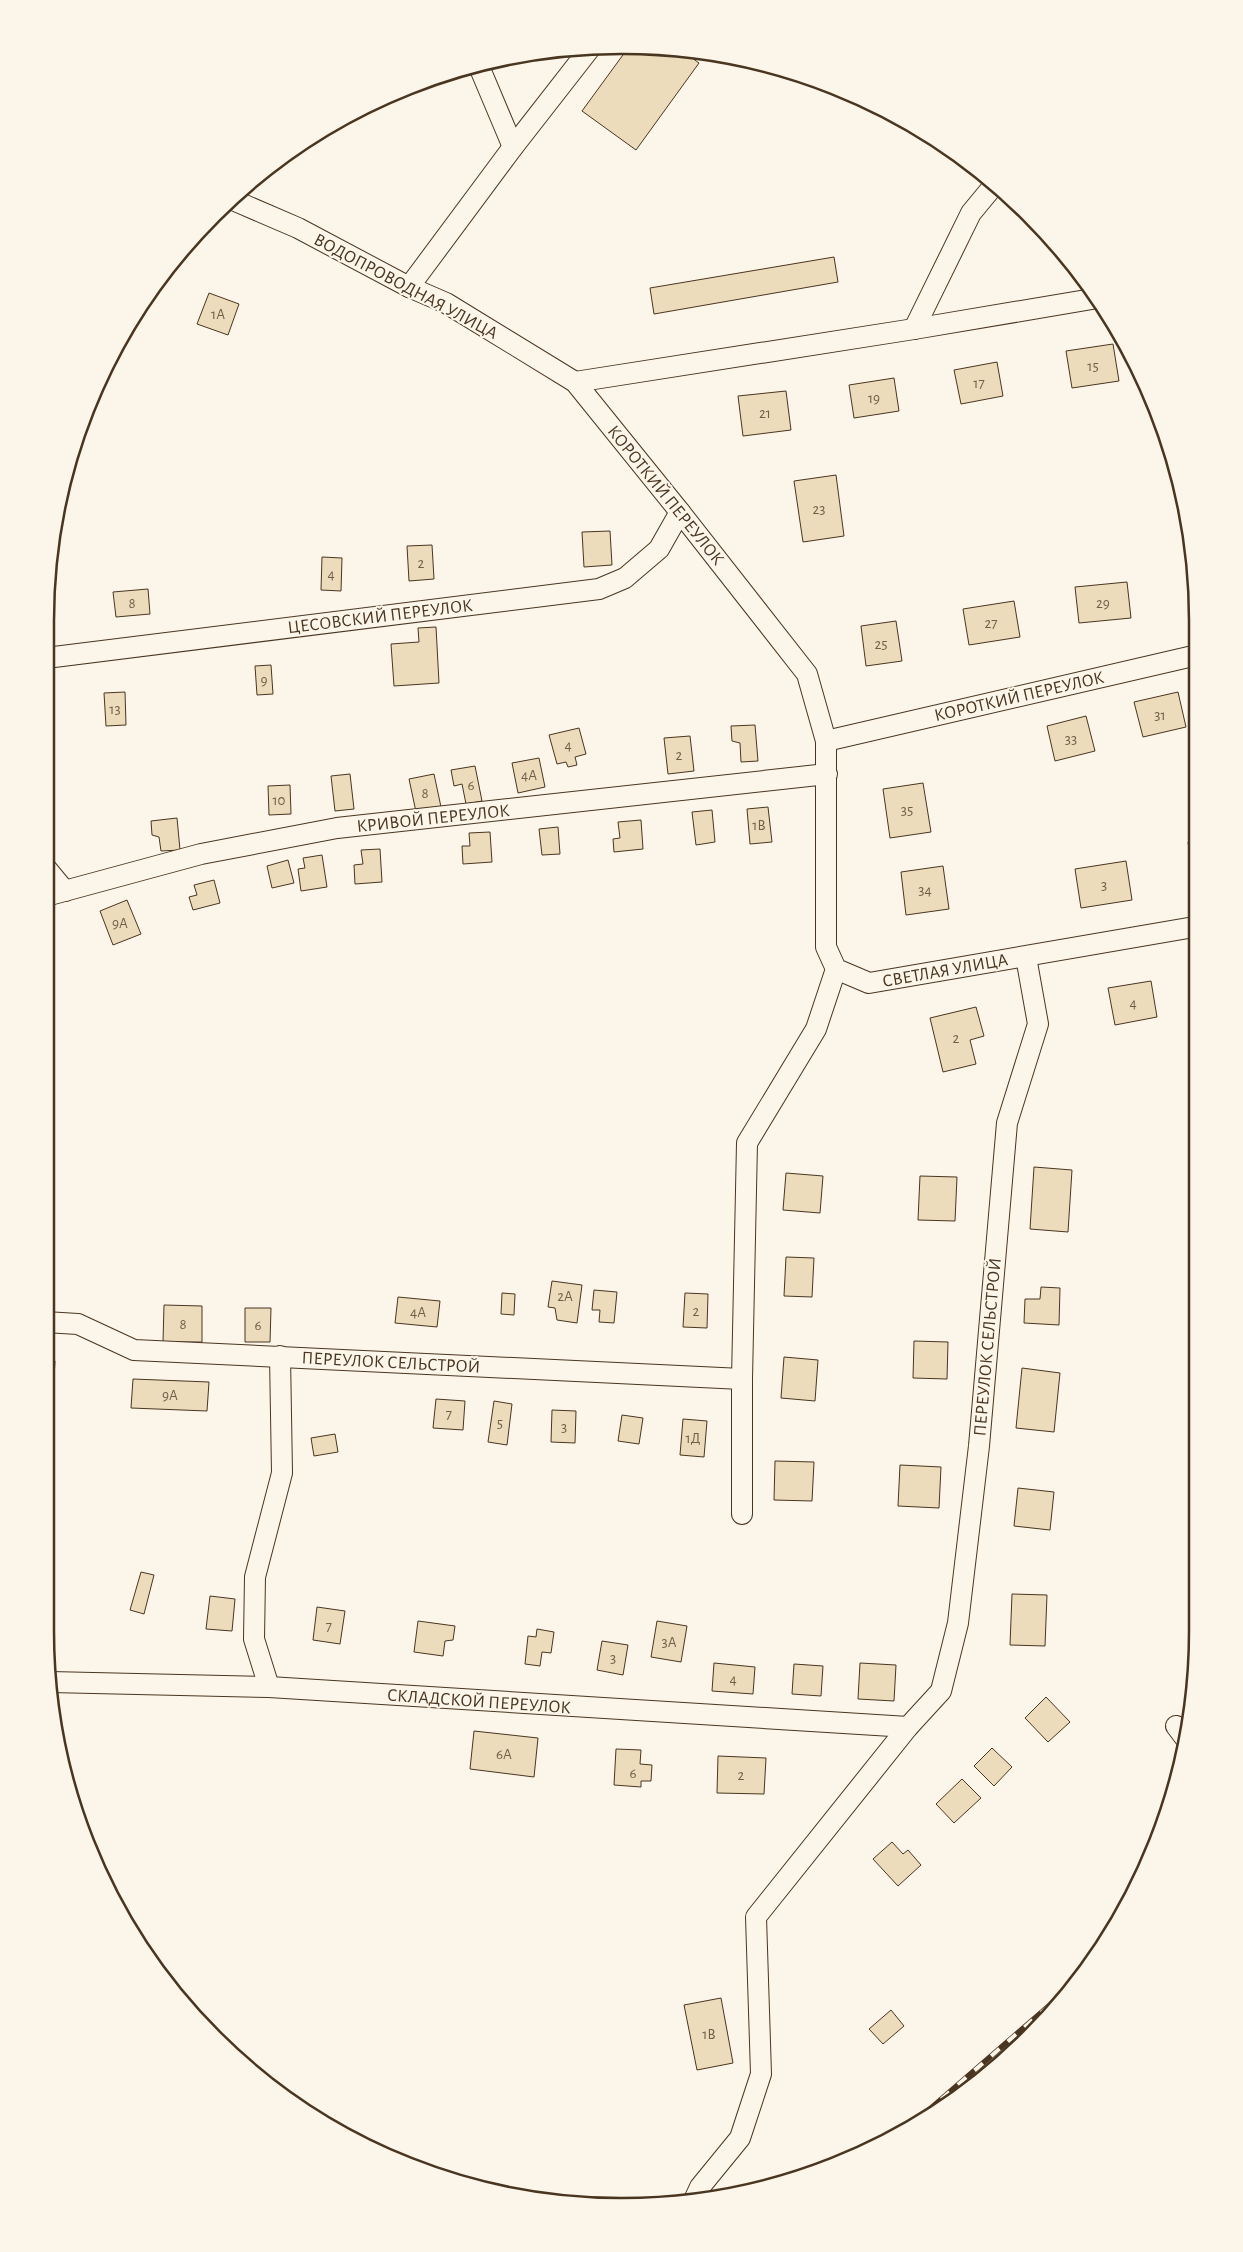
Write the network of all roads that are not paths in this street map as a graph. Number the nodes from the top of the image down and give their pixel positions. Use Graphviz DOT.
graph roads {
  1 [pos="584,55"];
  2 [pos="481,72"];
  3 [pos="513,147"];
  4 [pos="990,190"];
  5 [pos="239,203"];
  6 [pos="409,287"];
  7 [pos="1089,299"];
  8 [pos="914,329"];
  9 [pos="575,382"];
  10 [pos="680,512"];
  11 [pos="54,657"];
  12 [pos="1189,657"];
  13 [pos="826,741"];
  14 [pos="827,774"];
  15 [pos="55,894"];
  16 [pos="1189,928"];
  17 [pos="1026,957"];
  18 [pos="836,970"];
  19 [pos="54,1323"];
  20 [pos="280,1356"];
  21 [pos="742,1379"];
  22 [pos="742,1514"];
  23 [pos="57,1682"];
  24 [pos="269,1687"];
  25 [pos="908,1727"];
  26 [pos="697,2193"];
  1 -- 3 [label="street"];
  2 -- 3 [label="street"];
  3 -- 6 [label="street"];
  4 -- 8 [label="street"];
  5 -- 6 [label="street, ВОДОПРОВОДНАЯ УЛИЦА"];
  6 -- 9 [label="street, ВОДОПРОВОДНАЯ УЛИЦА"];
  7 -- 8 [label="street"];
  8 -- 9 [label="street"];
  9 -- 10 [label="street, КОРОТКИЙ ПЕРЕУЛОК"];
  10 -- 11 [label="street, ЦЕСОВСКИЙ ПЕРЕУЛОК"];
  10 -- 13 [label="street, КОРОТКИЙ ПЕРЕУЛОК"];
  12 -- 13 [label="street, КОРОТКИЙ ПЕРЕУЛОК"];
  13 -- 14 [label="street"];
  14 -- 15 [label="street, КРИВОЙ ПЕРЕУЛОК"];
  14 -- 18 [label="street"];
  16 -- 17 [label="street, СВЕТЛАЯ УЛИЦА"];
  17 -- 18 [label="street, СВЕТЛАЯ УЛИЦА"];
  17 -- 25 [label="street, ПЕРЕУЛОК СЕЛЬСТРОЙ"];
  18 -- 21 [label="street"];
  19 -- 20 [label="street, ПЕРЕУЛОК СЕЛЬСТРОЙ"];
  20 -- 21 [label="street, ПЕРЕУЛОК СЕЛЬСТРОЙ"];
  20 -- 24 [label="street"];
  21 -- 22 [label="street"];
  23 -- 24 [label="street, СКЛАДСКОЙ ПЕРЕУЛОК"];
  24 -- 25 [label="street, СКЛАДСКОЙ ПЕРЕУЛОК"];
  25 -- 26 [label="street, ПЕРЕУЛОК СЕЛЬСТРОЙ"];
}
